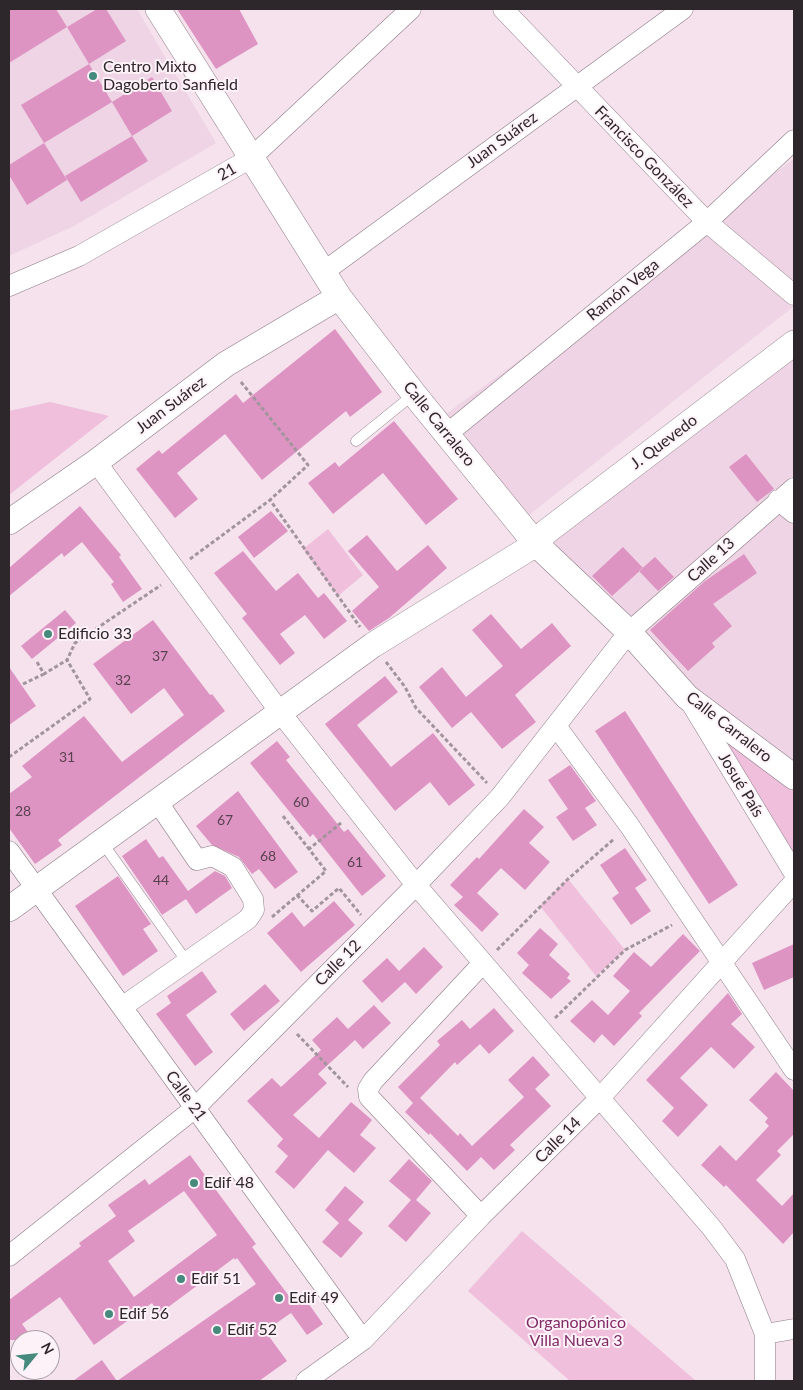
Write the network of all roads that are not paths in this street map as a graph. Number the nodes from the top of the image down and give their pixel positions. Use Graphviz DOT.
graph roads {
  1 [pos="158,9"];
  2 [pos="411,9"];
  3 [pos="504,9"];
  4 [pos="683,9"];
  5 [pos="576,86"];
  6 [pos="794,140"];
  7 [pos="251,158"];
  8 [pos="707,222"];
  9 [pos="322,273"];
  10 [pos="9,286"];
  11 [pos="794,295"];
  12 [pos="338,297"];
  13 [pos="794,343"];
  14 [pos="414,394"];
  15 [pos="447,434"];
  16 [pos="356,441"];
  17 [pos="96,462"];
  18 [pos="794,488"];
  19 [pos="778,500"];
  20 [pos="794,513"];
  21 [pos="9,522"];
  22 [pos="536,544"];
  23 [pos="629,632"];
  24 [pos="687,697"];
  25 [pos="280,712"];
  26 [pos="556,726"];
  27 [pos="794,777"];
  28 [pos="157,801"];
  29 [pos="102,842"];
  30 [pos="9,851"];
  31 [pos="794,873"];
  32 [pos="794,882"];
  33 [pos="416,885"];
  34 [pos="36,889"];
  35 [pos="9,908"];
  36 [pos="722,961"];
  37 [pos="187,962"];
  38 [pos="483,963"];
  39 [pos="122,1007"];
  40 [pos="794,1070"];
  41 [pos="599,1099"];
  42 [pos="195,1108"];
  43 [pos="481,1216"];
  44 [pos="9,1256"];
  45 [pos="794,1329"];
  46 [pos="764,1334"];
  47 [pos="363,1340"];
  48 [pos="306,1381"];
  49 [pos="765,1381"];
  1 -- 7 [label="street, Calle Carralero"];
  2 -- 7 [label="street, 21"];
  3 -- 5 [label="street, Francisco González"];
  4 -- 5 [label="street, Juan Suárez"];
  5 -- 8 [label="street, Francisco González"];
  5 -- 9 [label="street, Juan Suárez"];
  6 -- 8 [label="street, Ramón Vega"];
  7 -- 9 [label="street, Calle Carralero"];
  7 -- 10 [label="street, 21"];
  8 -- 11 [label="street, Francisco González"];
  8 -- 15 [label="street, Ramón Vega"];
  9 -- 12 [label="street, Calle Carralero"];
  12 -- 14 [label="street, Calle Carralero"];
  12 -- 17 [label="street, Juan Suárez"];
  13 -- 22 [label="street, J. Quevedo"];
  14 -- 15 [label="street, Calle Carralero"];
  14 -- 16 [label="lane"];
  15 -- 22 [label="street, Calle Carralero"];
  17 -- 21 [label="street, Juan Suárez"];
  17 -- 25 [label="street"];
  18 -- 19 [label="street, Calle 13"];
  19 -- 20 [label="street"];
  19 -- 23 [label="street, Calle 13"];
  22 -- 23 [label="street, Calle Carralero"];
  22 -- 25 [label="street, J. Quevedo"];
  23 -- 24 [label="street, Calle Carralero"];
  23 -- 26 [label="street, Calle 12"];
  24 -- 27 [label="street, Calle Carralero"];
  24 -- 31 [label="street, Josué País"];
  25 -- 28 [label="street, J. Quevedo"];
  25 -- 33 [label="street"];
  26 -- 33 [label="street, Calle 12"];
  26 -- 36 [label="street"];
  28 -- 29 [label="street, J. Quevedo"];
  28 -- 37 [label="street"];
  29 -- 34 [label="street, J. Quevedo"];
  29 -- 37 [label="lane"];
  30 -- 34 [label="street, Calle 21"];
  32 -- 36 [label="street, Calle 14"];
  33 -- 38 [label="street"];
  33 -- 42 [label="street, Calle 12"];
  34 -- 35 [label="street, J. Quevedo"];
  34 -- 39 [label="street, Calle 21"];
  36 -- 40 [label="street"];
  36 -- 41 [label="street, Calle 14"];
  37 -- 39 [label="street"];
  38 -- 41 [label="street"];
  38 -- 43 [label="street"];
  39 -- 42 [label="street, Calle 21"];
  41 -- 43 [label="street, Calle 14"];
  41 -- 46 [label="street"];
  42 -- 44 [label="street, Calle 12"];
  42 -- 47 [label="street, Calle 21"];
  43 -- 47 [label="street, Calle 14"];
  45 -- 46 [label="street"];
  46 -- 49 [label="street"];
  47 -- 48 [label="street, Calle 14"];
}
